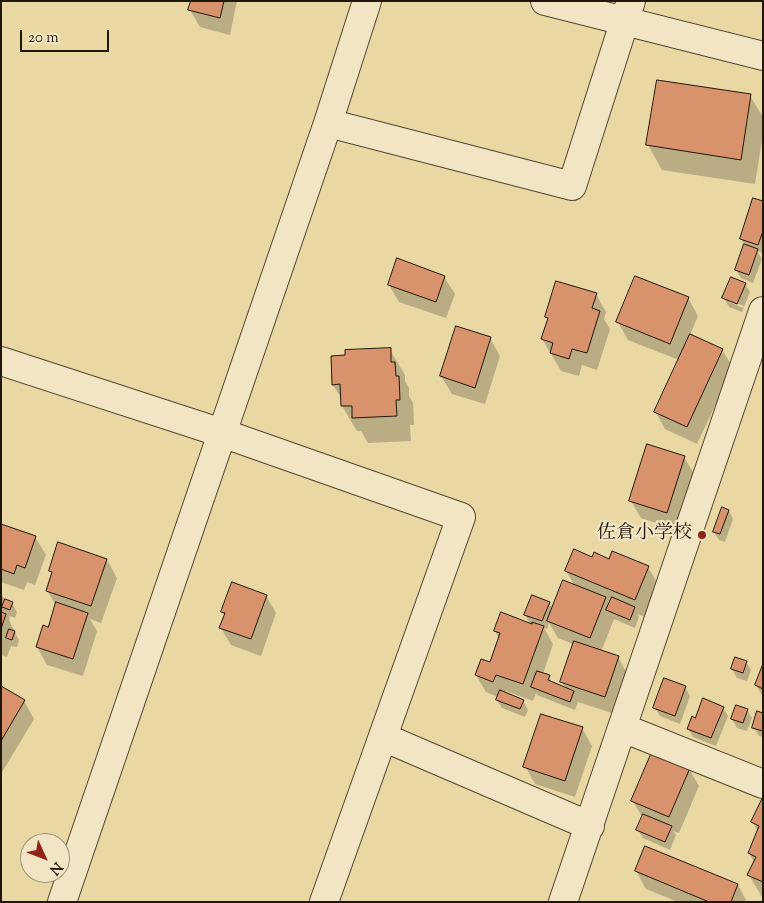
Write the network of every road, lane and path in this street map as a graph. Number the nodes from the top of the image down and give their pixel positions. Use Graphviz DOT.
graph roads {
  1 [pos="367,1"];
  2 [pos="545,1"];
  3 [pos="628,11"];
  4 [pos="763,56"];
  5 [pos="328,123"];
  6 [pos="763,311"];
  7 [pos="1,361"];
  8 [pos="222,432"];
  9 [pos="623,728"];
  10 [pos="383,737"];
  11 [pos="763,784"];
  12 [pos="590,826"];
  13 [pos="62,902"];
  14 [pos="324,902"];
  15 [pos="563,902"];
  1 -- 5 [label="street"];
  2 -- 3 [label="street"];
  3 -- 4 [label="street"];
  3 -- 5 [label="street"];
  5 -- 8 [label="street"];
  6 -- 9 [label="street"];
  7 -- 8 [label="street"];
  8 -- 10 [label="street"];
  8 -- 13 [label="street"];
  9 -- 11 [label="street"];
  9 -- 12 [label="street"];
  10 -- 12 [label="street"];
  10 -- 14 [label="street"];
  12 -- 15 [label="street"];
}
